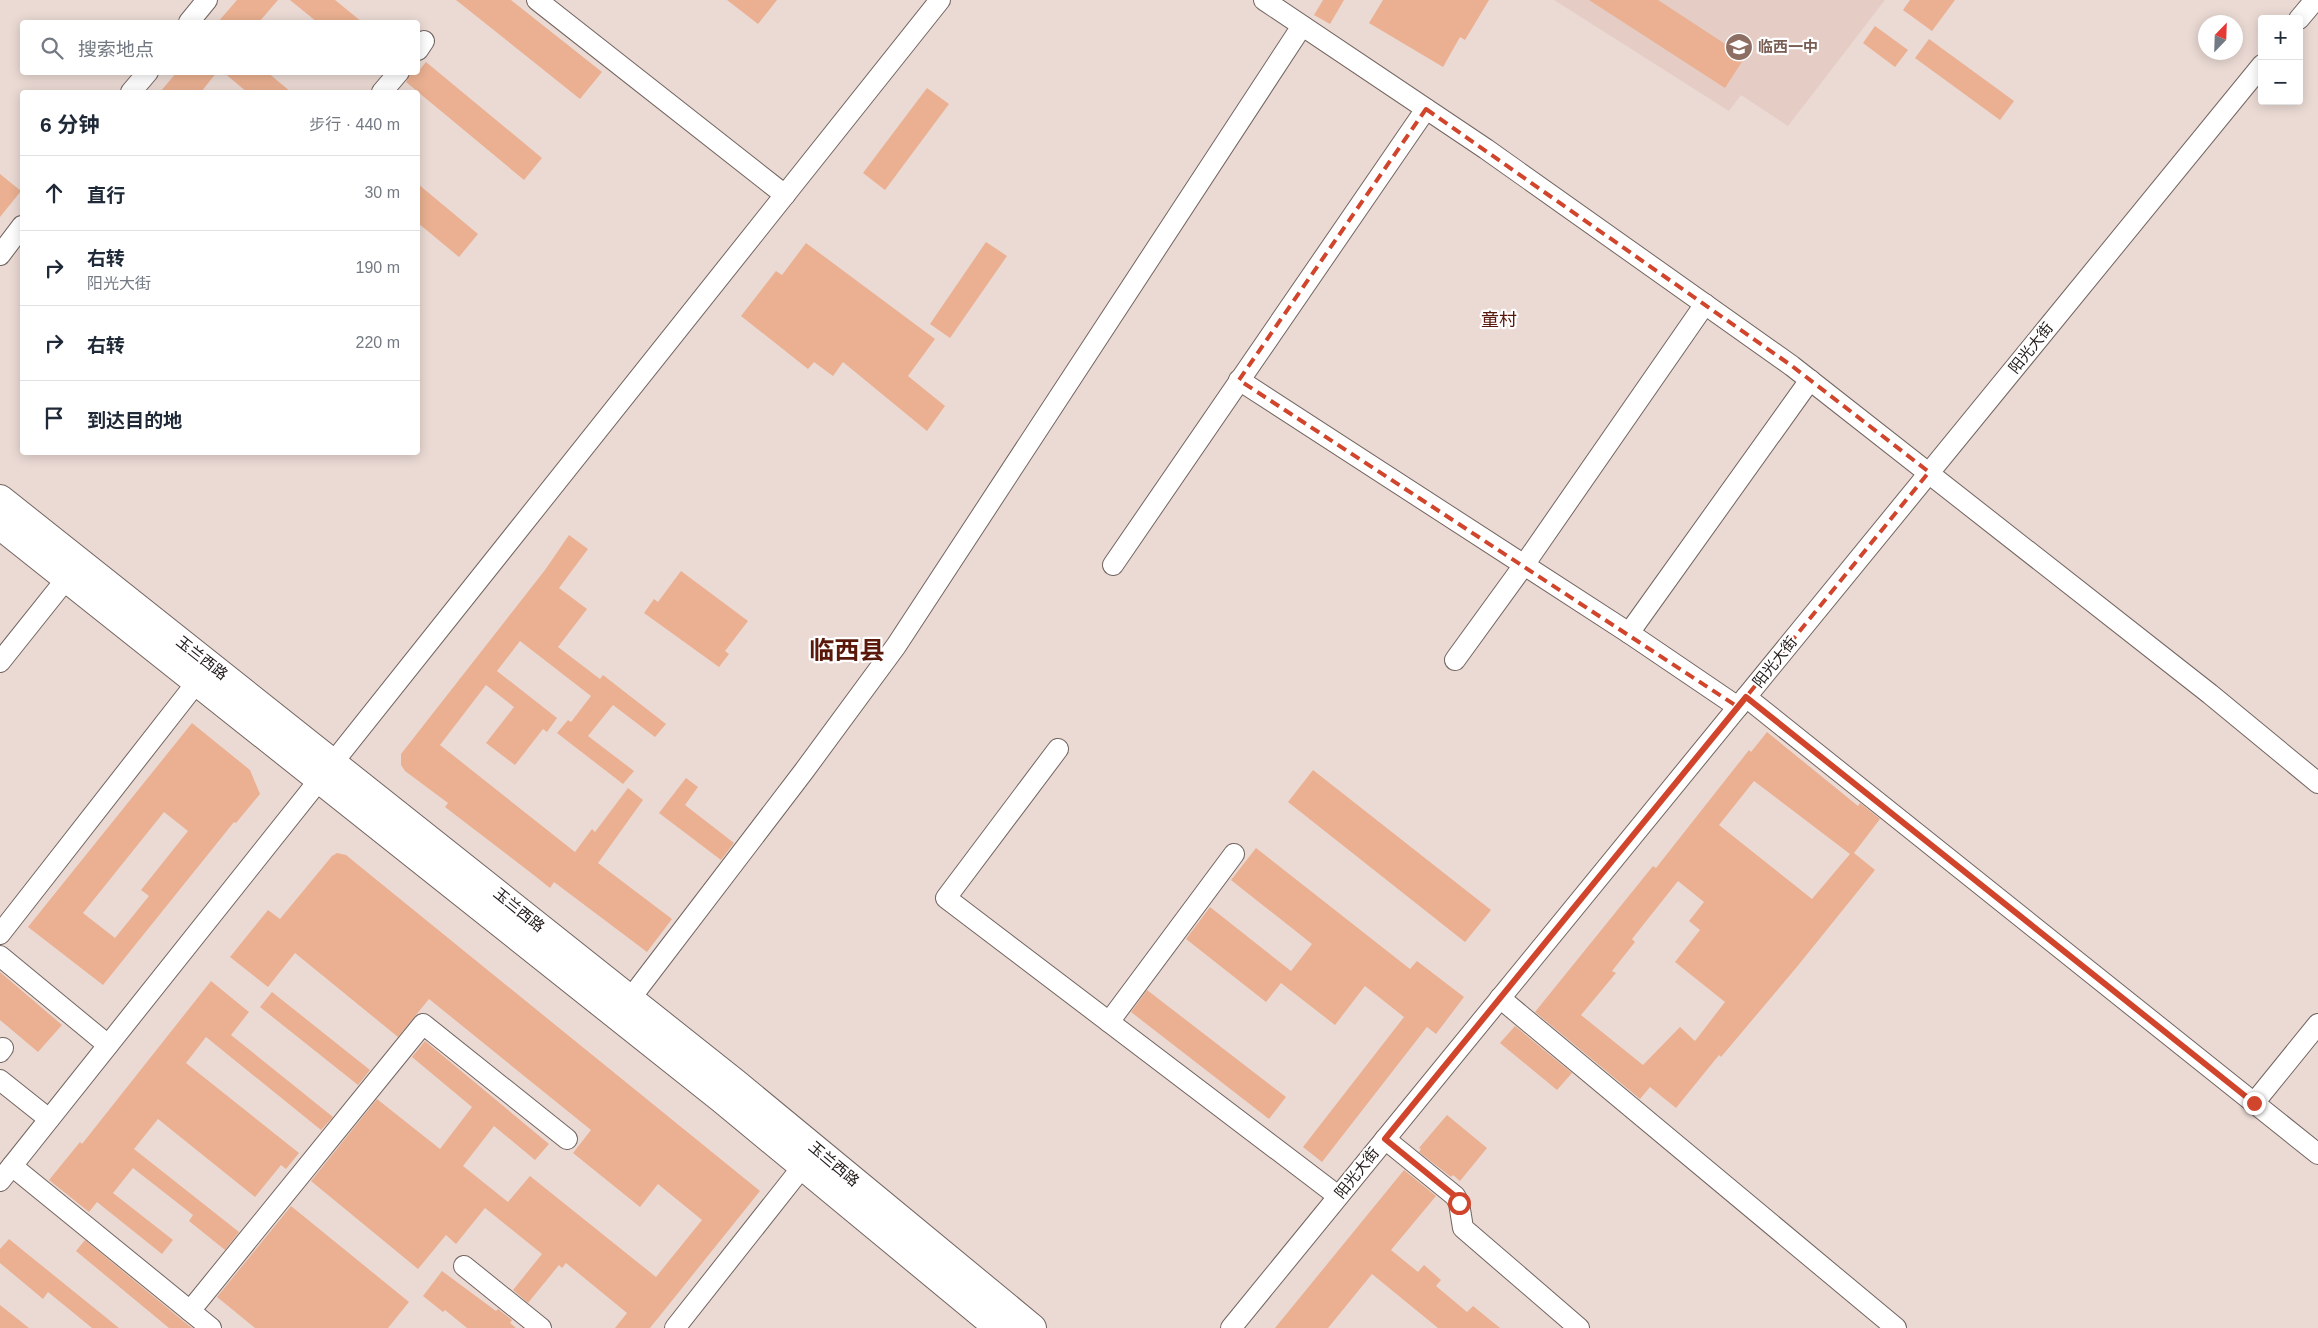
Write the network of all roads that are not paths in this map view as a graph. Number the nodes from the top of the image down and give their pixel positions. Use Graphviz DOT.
graph roads {
  1 [pos="207,0"];
  2 [pos="537,0"];
  3 [pos="940,0"];
  4 [pos="1264,0"];
  5 [pos="2315,0"];
  6 [pos="2302,15"];
  7 [pos="191,20"];
  8 [pos="1302,26"];
  9 [pos="2258,70"];
  10 [pos="145,75"];
  11 [pos="396,75"];
  12 [pos="133,90"];
  13 [pos="384,90"];
  14 [pos="1426,109"];
  15 [pos="785,194"];
  16 [pos="20,229"];
  17 [pos="0,255"];
  18 [pos="1705,304"];
  19 [pos="1239,380"];
  20 [pos="1810,380"];
  21 [pos="1929,472"];
  22 [pos="0,499"];
  23 [pos="0,525"];
  24 [pos="1113,564"];
  25 [pos="1524,565"];
  26 [pos="67,578"];
  27 [pos="1629,633"];
  28 [pos="1455,660"];
  29 [pos="0,662"];
  30 [pos="198,682"];
  31 [pos="1742,702"];
  32 [pos="1058,749"];
  33 [pos="326,771"];
  34 [pos="2318,783"];
  35 [pos="1234,854"];
  36 [pos="0,934"];
  37 [pos="0,956"];
  38 [pos="630,998"];
  39 [pos="1500,998"];
  40 [pos="1109,1022"];
  41 [pos="2318,1024"];
  42 [pos="108,1045"];
  43 [pos="0,1080"];
  44 [pos="2254,1103"];
  45 [pos="49,1119"];
  46 [pos="567,1139"];
  47 [pos="1385,1139"];
  48 [pos="2318,1154"];
  49 [pos="803,1166"];
  50 [pos="6,1173"];
  51 [pos="1338,1196"];
  52 [pos="464,1266"];
  53 [pos="190,1311"];
  54 [pos="211,1328"];
  55 [pos="541,1328"];
  56 [pos="675,1328"];
  57 [pos="999,1328"];
  58 [pos="1032,1328"];
  59 [pos="1231,1328"];
  60 [pos="1579,1328"];
  61 [pos="1896,1328"];
  1 -- 7 [label="street"];
  2 -- 15 [label="street"];
  3 -- 15 [label="street"];
  4 -- 8 [label="street"];
  5 -- 6 [label="street"];
  8 -- 14 [label="street"];
  8 -- 38 [label="street"];
  9 -- 21 [label="street, 阳光大街"];
  10 -- 12 [label="street"];
  11 -- 13 [label="street"];
  14 -- 18 [label="street"];
  14 -- 19 [label="street"];
  15 -- 33 [label="street"];
  16 -- 17 [label="street"];
  18 -- 20 [label="street"];
  18 -- 25 [label="street"];
  19 -- 24 [label="street"];
  19 -- 25 [label="street"];
  20 -- 21 [label="street"];
  20 -- 27 [label="street"];
  21 -- 31 [label="street, 阳光大街"];
  21 -- 34 [label="street"];
  22 -- 33 [label="highway, 玉兰西路"];
  23 -- 26 [label="highway, 玉兰西路"];
  25 -- 27 [label="street"];
  25 -- 28 [label="street"];
  26 -- 29 [label="street"];
  26 -- 30 [label="highway, 玉兰西路"];
  27 -- 31 [label="street"];
  30 -- 33 [label="highway, 玉兰西路"];
  30 -- 36 [label="street"];
  31 -- 39 [label="street, 阳光大街"];
  31 -- 44 [label="street"];
  32 -- 40 [label="street"];
  33 -- 38 [label="highway, 玉兰西路"];
  33 -- 42 [label="street"];
  33 -- 49 [label="highway, 玉兰西路"];
  35 -- 40 [label="street"];
  37 -- 42 [label="street"];
  38 -- 58 [label="highway, 玉兰西路"];
  39 -- 47 [label="street, 阳光大街"];
  39 -- 61 [label="street"];
  40 -- 51 [label="street"];
  41 -- 44 [label="street"];
  42 -- 45 [label="street"];
  43 -- 45 [label="street"];
  44 -- 48 [label="street"];
  45 -- 50 [label="street"];
  46 -- 53 [label="street"];
  47 -- 51 [label="street, 阳光大街"];
  47 -- 60 [label="street"];
  49 -- 56 [label="street"];
  49 -- 57 [label="highway, 玉兰西路"];
  50 -- 53 [label="street"];
  51 -- 59 [label="street, 阳光大街"];
  52 -- 55 [label="street"];
  53 -- 54 [label="street"];
}
